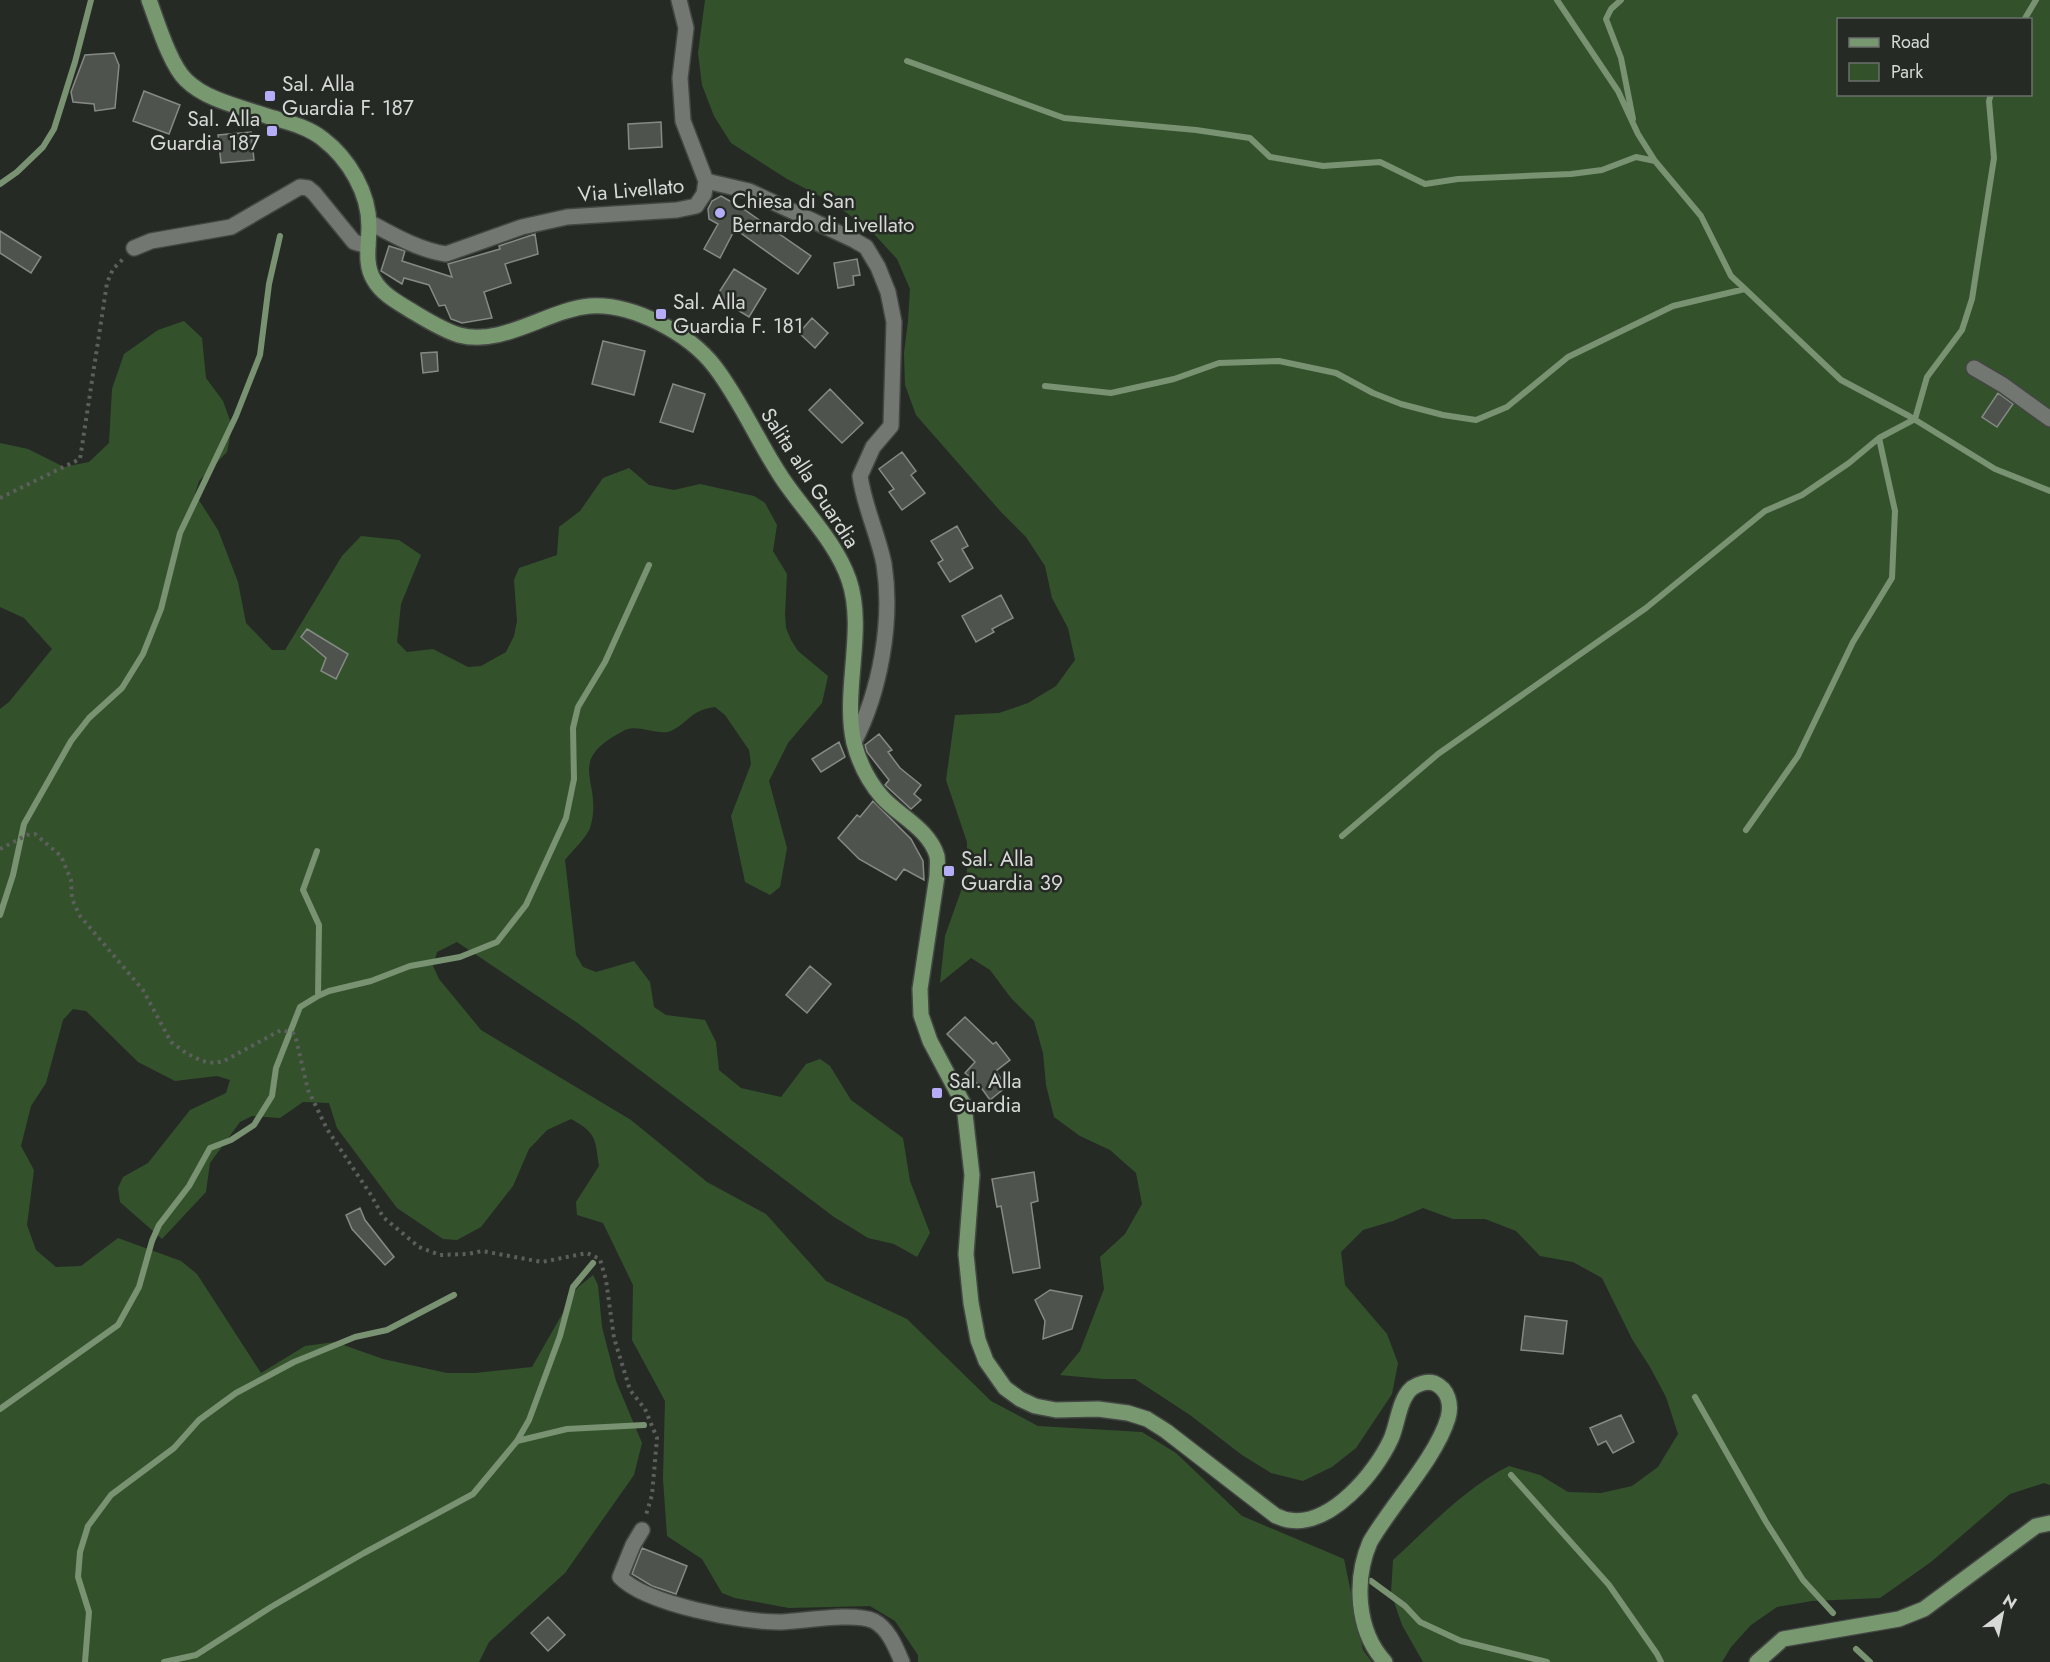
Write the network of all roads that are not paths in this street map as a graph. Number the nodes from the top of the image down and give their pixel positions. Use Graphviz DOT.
graph roads {
  1 [pos="149,0"];
  2 [pos="679,0"];
  3 [pos="706,181"];
  4 [pos="369,222"];
  5 [pos="368,246"];
  6 [pos="134,248"];
  7 [pos="1974,368"];
  8 [pos="2050,419"];
  9 [pos="854,742"];
  10 [pos="2050,1522"];
  11 [pos="642,1530"];
  12 [pos="902,1662"];
  13 [pos="1385,1662"];
  14 [pos="1757,1662"];
  1 -- 4 [label="main road, Salita alla Guardia"];
  2 -- 3 [label="street, Via Livellato"];
  3 -- 4 [label="street, Via Livellato"];
  3 -- 9 [label="street"];
  4 -- 5 [label="main road, Salita alla Guardia"];
  5 -- 6 [label="street"];
  5 -- 9 [label="main road, Salita alla Guardia"];
  7 -- 8 [label="street"];
  9 -- 13 [label="main road, Salita alla Guardia"];
  10 -- 14 [label="main road"];
  11 -- 12 [label="street"];
}
